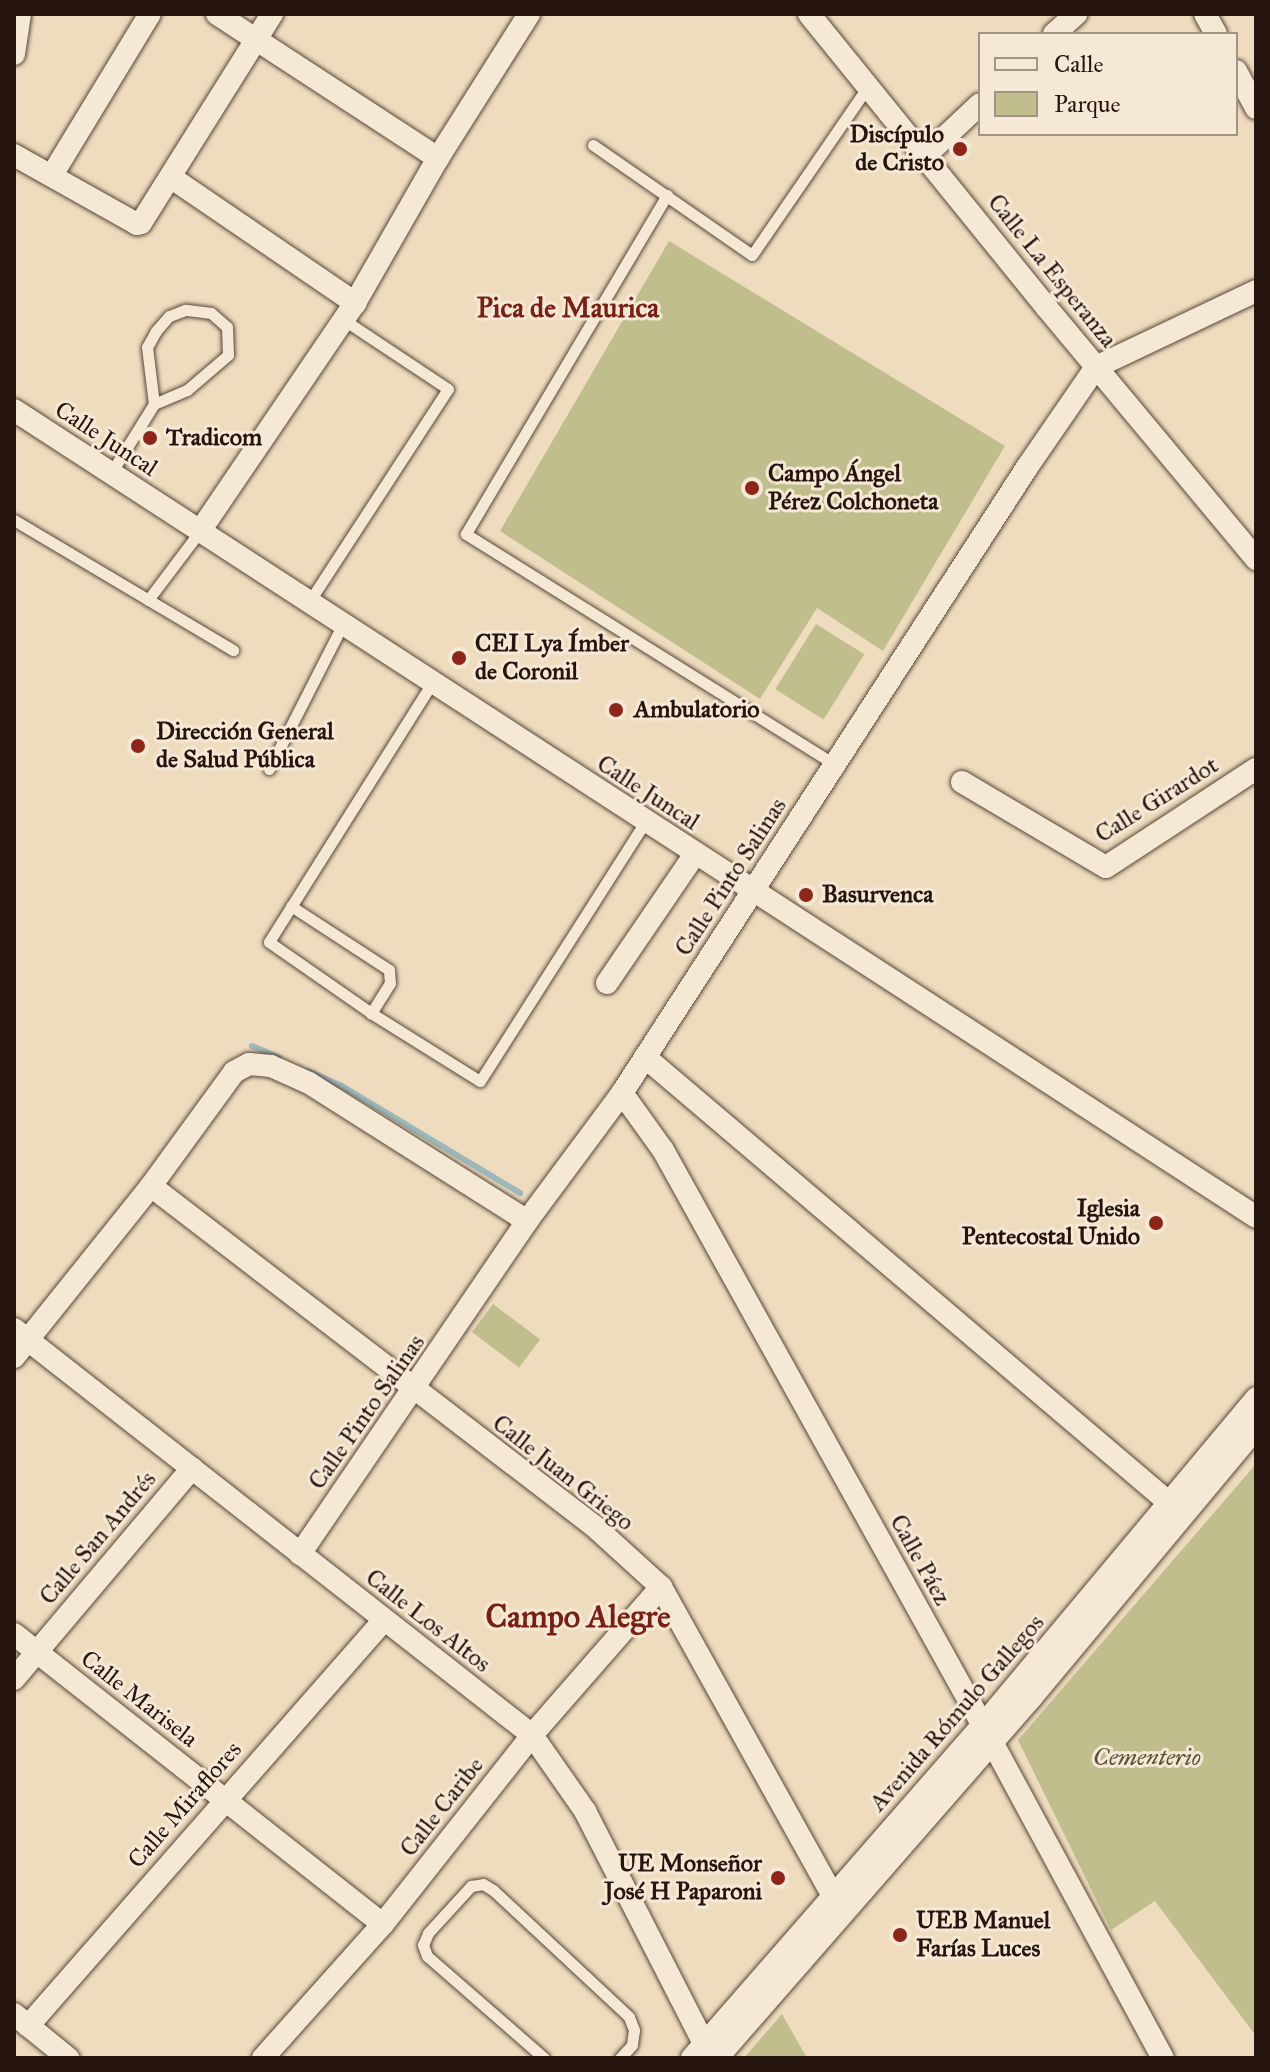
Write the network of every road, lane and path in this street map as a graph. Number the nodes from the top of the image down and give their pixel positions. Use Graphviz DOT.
graph roads {
  1 [pos="20,14"];
  2 [pos="150,14"];
  3 [pos="217,14"];
  4 [pos="272,14"];
  5 [pos="809,14"];
  6 [pos="1076,14"];
  7 [pos="1205,14"];
  8 [pos="521,17"];
  9 [pos="1056,32"];
  10 [pos="1215,32"];
  11 [pos="256,40"];
  12 [pos="14,54"];
  13 [pos="1238,75"];
  14 [pos="868,85"];
  15 [pos="978,106"];
  16 [pos="1256,108"];
  17 [pos="593,145"];
  18 [pos="14,155"];
  19 [pos="926,155"];
  20 [pos="438,158"];
  21 [pos="52,175"];
  22 [pos="172,178"];
  23 [pos="667,195"];
  24 [pos="1256,291"];
  25 [pos="350,312"];
  26 [pos="1096,367"];
  27 [pos="154,404"];
  28 [pos="14,410"];
  29 [pos="111,473"];
  30 [pos="14,520"];
  31 [pos="200,531"];
  32 [pos="1256,559"];
  33 [pos="148,600"];
  34 [pos="309,602"];
  35 [pos="343,624"];
  36 [pos="233,650"];
  37 [pos="432,683"];
  38 [pos="834,764"];
  39 [pos="269,769"];
  40 [pos="1256,769"];
  41 [pos="962,782"];
  42 [pos="645,822"];
  43 [pos="695,854"];
  44 [pos="754,892"];
  45 [pos="291,906"];
  46 [pos="607,983"];
  47 [pos="371,1013"];
  48 [pos="645,1057"];
  49 [pos="622,1093"];
  50 [pos="151,1186"];
  51 [pos="1256,1217"];
  52 [pos="527,1221"];
  53 [pos="21,1334"];
  54 [pos="14,1357"];
  55 [pos="414,1390"];
  56 [pos="1256,1398"];
  57 [pos="1256,1428"];
  58 [pos="192,1468"];
  59 [pos="1176,1509"];
  60 [pos="300,1554"];
  61 [pos="661,1587"];
  62 [pos="384,1620"];
  63 [pos="14,1634"];
  64 [pos="37,1652"];
  65 [pos="14,1679"];
  66 [pos="988,1734"];
  67 [pos="532,1735"];
  68 [pos="224,1799"];
  69 [pos="833,1896"];
  70 [pos="383,1924"];
  71 [pos="21,2020"];
  72 [pos="704,2053"];
  73 [pos="68,2058"];
  74 [pos="263,2058"];
  75 [pos="544,2058"];
  76 [pos="620,2058"];
  77 [pos="1163,2058"];
  1 -- 12 [label="street"];
  2 -- 21 [label="street"];
  3 -- 11 [label="street"];
  4 -- 11 [label="street"];
  5 -- 14 [label="street, Calle La Esperanza"];
  6 -- 9 [label="street"];
  7 -- 10 [label="street"];
  8 -- 20 [label="street"];
  11 -- 20 [label="street"];
  11 -- 22 [label="street"];
  13 -- 16 [label="street"];
  14 -- 19 [label="street, Calle La Esperanza"];
  14 -- 23 [label="lane"];
  15 -- 19 [label="street"];
  17 -- 23 [label="lane"];
  18 -- 21 [label="street"];
  19 -- 26 [label="street, Calle La Esperanza"];
  20 -- 25 [label="street"];
  21 -- 22 [label="street"];
  22 -- 25 [label="street"];
  23 -- 38 [label="lane"];
  24 -- 26 [label="street"];
  25 -- 31 [label="street"];
  25 -- 34 [label="lane"];
  26 -- 32 [label="street, Calle La Esperanza"];
  26 -- 38 [label="street, Calle Pinto Salinas"];
  27 -- 27 [label="lane"];
  27 -- 29 [label="lane"];
  28 -- 29 [label="street, Calle Juncal"];
  29 -- 31 [label="street, Calle Juncal"];
  30 -- 33 [label="lane"];
  31 -- 33 [label="lane"];
  31 -- 34 [label="street, Calle Juncal"];
  33 -- 36 [label="lane"];
  34 -- 35 [label="street, Calle Juncal"];
  35 -- 37 [label="street, Calle Juncal"];
  35 -- 39 [label="lane"];
  37 -- 42 [label="street, Calle Juncal"];
  37 -- 45 [label="lane"];
  38 -- 44 [label="street, Calle Pinto Salinas"];
  40 -- 41 [label="street, Calle Girardot"];
  42 -- 43 [label="street, Calle Juncal"];
  42 -- 47 [label="lane"];
  43 -- 44 [label="street, Calle Juncal"];
  43 -- 46 [label="street"];
  44 -- 48 [label="street, Calle Pinto Salinas"];
  44 -- 51 [label="street, Calle Juncal"];
  45 -- 47 [label="lane"];
  45 -- 47 [label="lane"];
  48 -- 49 [label="street, Calle Pinto Salinas"];
  48 -- 59 [label="street"];
  49 -- 52 [label="street, Calle Pinto Salinas"];
  49 -- 66 [label="street, Calle Páez"];
  50 -- 52 [label="street"];
  50 -- 53 [label="street"];
  50 -- 55 [label="street, Calle Juan Griego"];
  52 -- 55 [label="street, Calle Pinto Salinas"];
  53 -- 54 [label="street"];
  53 -- 58 [label="street, Calle Los Altos"];
  55 -- 60 [label="street, Calle Pinto Salinas"];
  55 -- 61 [label="street, Calle Juan Griego"];
  56 -- 59 [label="street, Avenida Rómulo Gallegos"];
  57 -- 59 [label="street, Avenida Rómulo Gallegos"];
  58 -- 60 [label="street, Calle Los Altos"];
  58 -- 64 [label="street, Calle San Andrés"];
  59 -- 66 [label="street, Avenida Rómulo Gallegos"];
  60 -- 62 [label="street, Calle Los Altos"];
  61 -- 67 [label="street, Calle Caribe"];
  61 -- 69 [label="street, Calle Juan Griego"];
  62 -- 67 [label="street, Calle Los Altos"];
  62 -- 68 [label="street, Calle Miraflores"];
  63 -- 64 [label="street, Calle Marisela"];
  64 -- 65 [label="street, Calle San Andrés"];
  64 -- 68 [label="street, Calle Marisela"];
  66 -- 69 [label="street, Avenida Rómulo Gallegos"];
  66 -- 72 [label="street, Avenida Rómulo Gallegos"];
  66 -- 77 [label="street, Calle Páez"];
  67 -- 70 [label="street, Calle Caribe"];
  67 -- 72 [label="street, Calle Los Altos"];
  68 -- 70 [label="street, Calle Marisela"];
  68 -- 71 [label="street, Calle Miraflores"];
  69 -- 72 [label="street, Avenida Rómulo Gallegos"];
  70 -- 74 [label="street, Calle Caribe"];
  71 -- 73 [label="street"];
  75 -- 76 [label="lane"];
}
